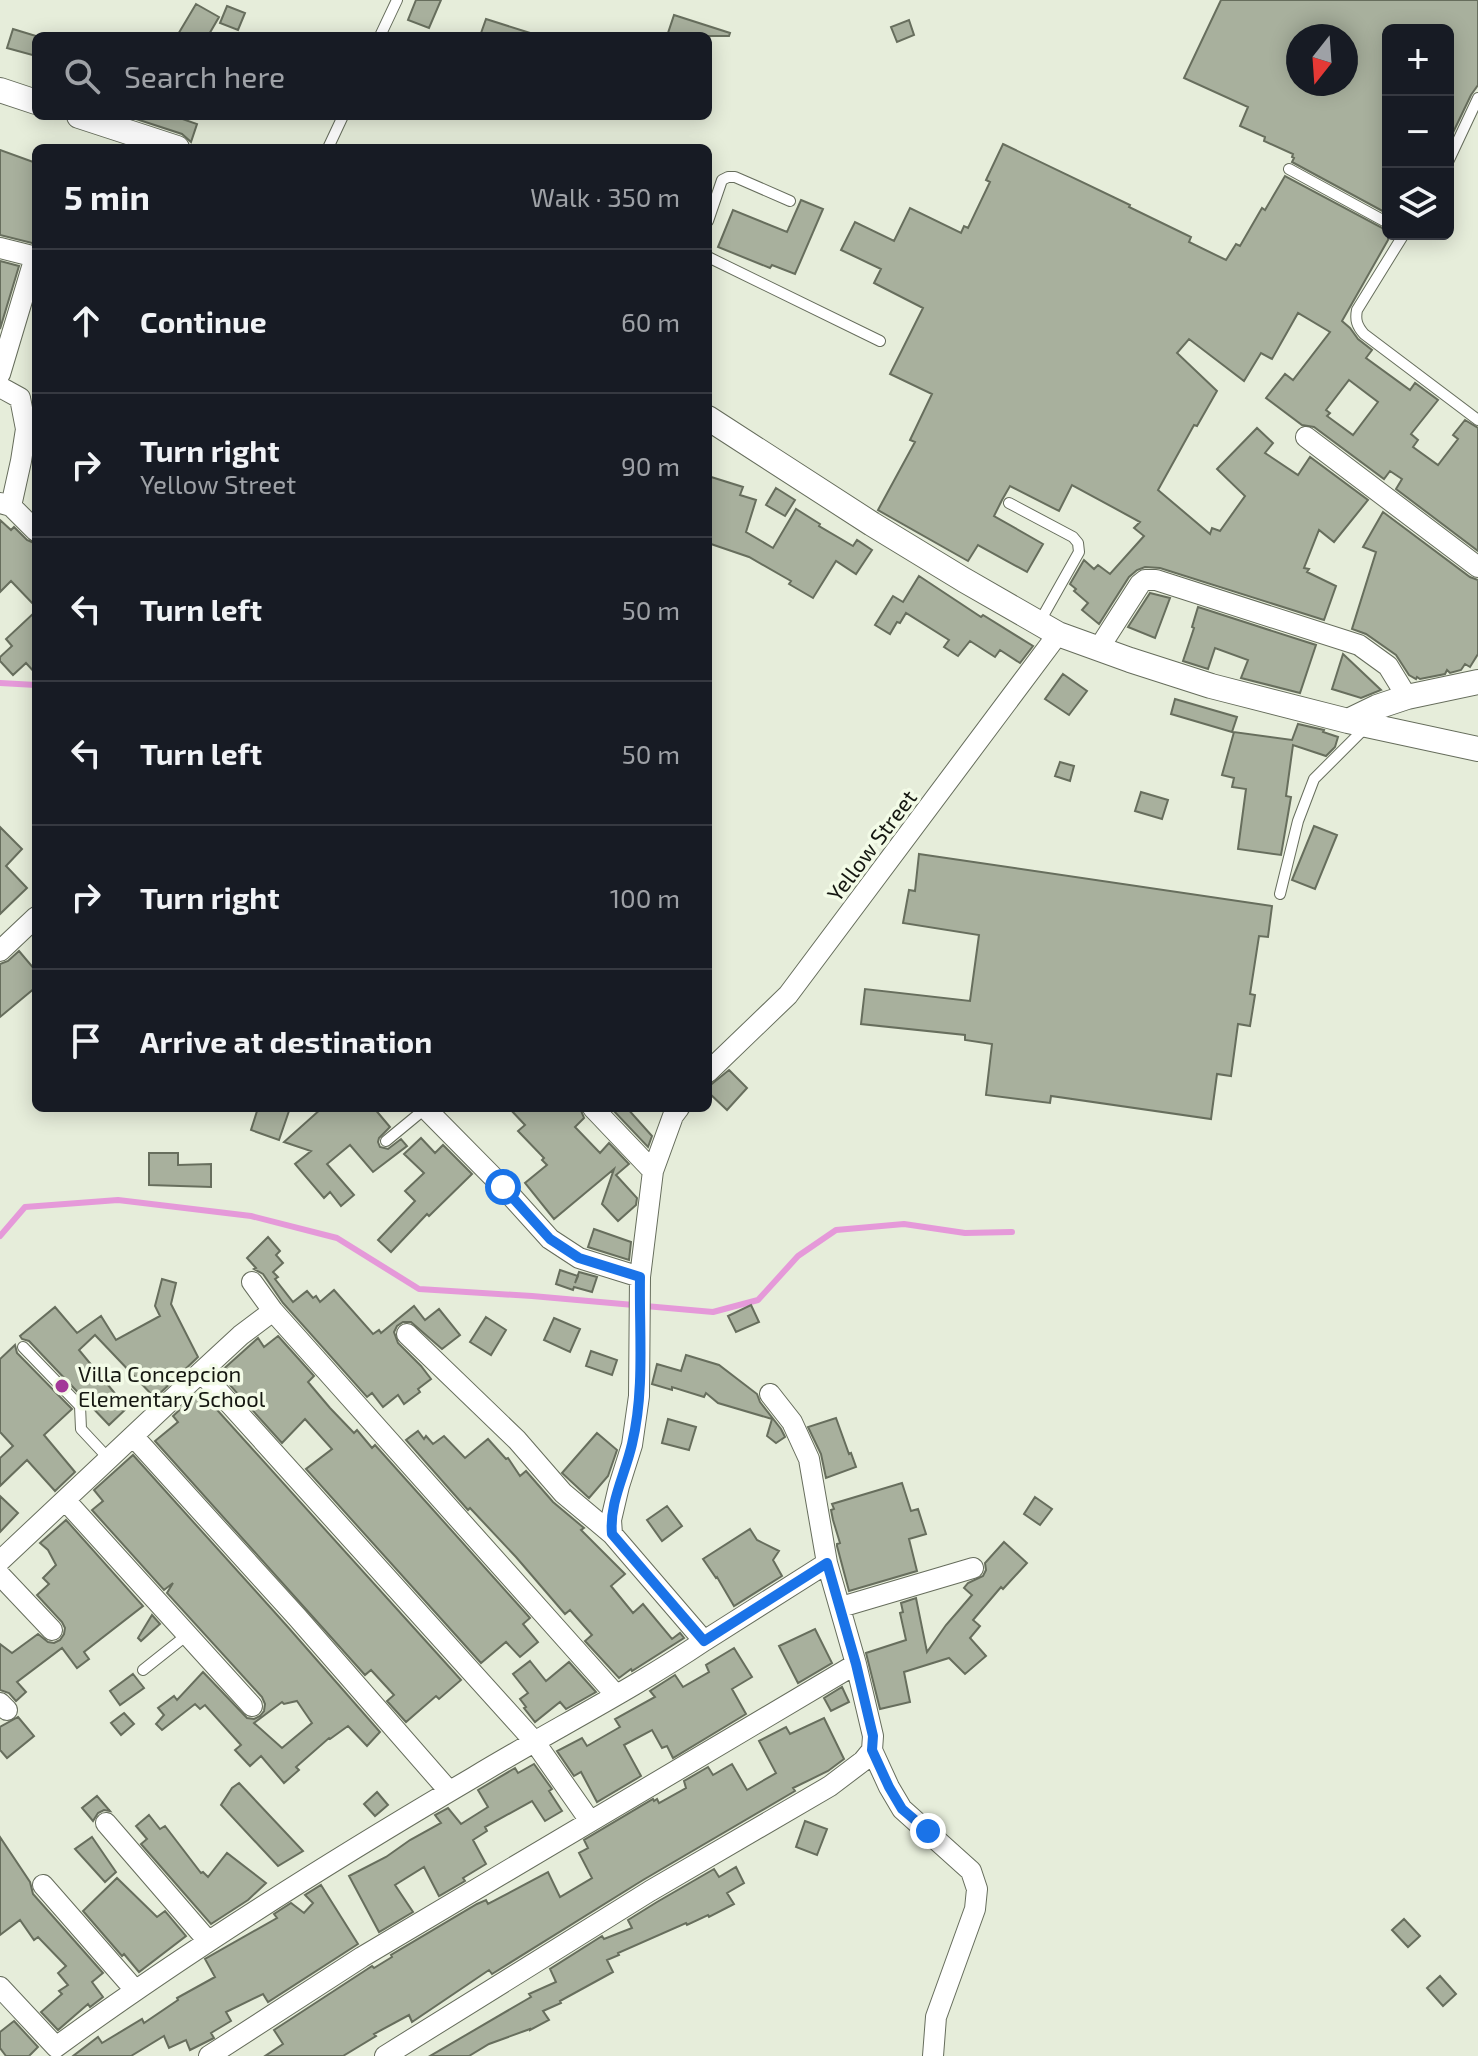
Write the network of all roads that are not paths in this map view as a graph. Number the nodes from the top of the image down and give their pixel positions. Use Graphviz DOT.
graph roads {
  1 [pos="397,0"];
  2 [pos="382,32"];
  3 [pos="0,90"];
  4 [pos="1478,98"];
  5 [pos="32,101"];
  6 [pos="91,120"];
  7 [pos="341,120"];
  8 [pos="165,144"];
  9 [pos="330,144"];
  10 [pos="1454,149"];
  11 [pos="1289,169"];
  12 [pos="790,201"];
  13 [pos="712,209"];
  14 [pos="1382,220"];
  15 [pos="1400,240"];
  16 [pos="0,248"];
  17 [pos="32,256"];
  18 [pos="712,259"];
  19 [pos="32,270"];
  20 [pos="880,341"];
  21 [pos="0,374"];
  22 [pos="0,387"];
  23 [pos="1478,420"];
  24 [pos="712,421"];
  25 [pos="1306,437"];
  26 [pos="1009,503"];
  27 [pos="5,504"];
  28 [pos="32,528"];
  29 [pos="1478,567"];
  30 [pos="1049,628"];
  31 [pos="1099,648"];
  32 [pos="1478,682"];
  33 [pos="1407,697"];
  34 [pos="1358,723"];
  35 [pos="1478,749"];
  36 [pos="1280,894"];
  37 [pos="32,921"];
  38 [pos="0,951"];
  39 [pos="712,1068"];
  40 [pos="421,1112"];
  41 [pos="430,1112"];
  42 [pos="597,1112"];
  43 [pos="676,1112"];
  44 [pos="386,1141"];
  45 [pos="653,1171"];
  46 [pos="252,1282"];
  47 [pos="640,1282"];
  48 [pos="273,1311"];
  49 [pos="407,1334"];
  50 [pos="23,1347"];
  51 [pos="201,1372"];
  52 [pos="770,1394"];
  53 [pos="133,1436"];
  54 [pos="109,1459"];
  55 [pos="65,1500"];
  56 [pos="612,1534"];
  57 [pos="0,1561"];
  58 [pos="827,1563"];
  59 [pos="973,1568"];
  60 [pos="0,1575"];
  61 [pos="841,1607"];
  62 [pos="52,1630"];
  63 [pos="187,1635"];
  64 [pos="704,1641"];
  65 [pos="856,1664"];
  66 [pos="143,1670"];
  67 [pos="616,1695"];
  68 [pos="252,1706"];
  69 [pos="534,1741"];
  70 [pos="872,1750"];
  71 [pos="449,1791"];
  72 [pos="590,1821"];
  73 [pos="106,1823"];
  74 [pos="43,1885"];
  75 [pos="208,1941"];
  76 [pos="0,1987"];
  77 [pos="135,1990"];
  78 [pos="61,2051"];
  79 [pos="209,2056"];
  80 [pos="385,2056"];
  81 [pos="933,2056"];
  1 -- 2 [label="lane"];
  3 -- 5 [label="street"];
  4 -- 10 [label="lane"];
  6 -- 8 [label="street"];
  7 -- 9 [label="lane"];
  11 -- 14 [label="lane"];
  12 -- 13 [label="lane"];
  15 -- 23 [label="lane"];
  16 -- 17 [label="street"];
  18 -- 20 [label="lane"];
  19 -- 21 [label="street"];
  22 -- 27 [label="street"];
  24 -- 30 [label="street"];
  25 -- 29 [label="street"];
  26 -- 30 [label="lane"];
  27 -- 28 [label="street"];
  30 -- 31 [label="street"];
  30 -- 39 [label="street, Yellow Street"];
  31 -- 33 [label="street"];
  31 -- 34 [label="street"];
  32 -- 33 [label="street"];
  33 -- 34 [label="street"];
  34 -- 35 [label="street"];
  34 -- 36 [label="lane"];
  37 -- 38 [label="street"];
  40 -- 44 [label="lane"];
  41 -- 47 [label="street"];
  42 -- 45 [label="street"];
  43 -- 45 [label="street"];
  45 -- 47 [label="street"];
  46 -- 48 [label="street"];
  47 -- 56 [label="street"];
  48 -- 51 [label="street"];
  48 -- 67 [label="street"];
  49 -- 56 [label="street"];
  50 -- 54 [label="lane"];
  51 -- 53 [label="street"];
  51 -- 69 [label="street"];
  52 -- 58 [label="street"];
  53 -- 54 [label="street"];
  53 -- 71 [label="street"];
  54 -- 55 [label="street"];
  55 -- 57 [label="street"];
  55 -- 63 [label="street"];
  56 -- 64 [label="street"];
  58 -- 61 [label="street"];
  58 -- 64 [label="street"];
  59 -- 61 [label="street"];
  60 -- 62 [label="street"];
  61 -- 65 [label="street"];
  63 -- 66 [label="lane"];
  63 -- 68 [label="street"];
  64 -- 67 [label="street"];
  65 -- 70 [label="street"];
  65 -- 72 [label="street"];
  67 -- 69 [label="street"];
  69 -- 71 [label="street"];
  69 -- 72 [label="street"];
  70 -- 80 [label="street"];
  70 -- 81 [label="street"];
  71 -- 75 [label="street"];
  72 -- 79 [label="street"];
  73 -- 75 [label="street"];
  74 -- 77 [label="street"];
  75 -- 77 [label="street"];
  76 -- 78 [label="street"];
  77 -- 78 [label="street"];
}
